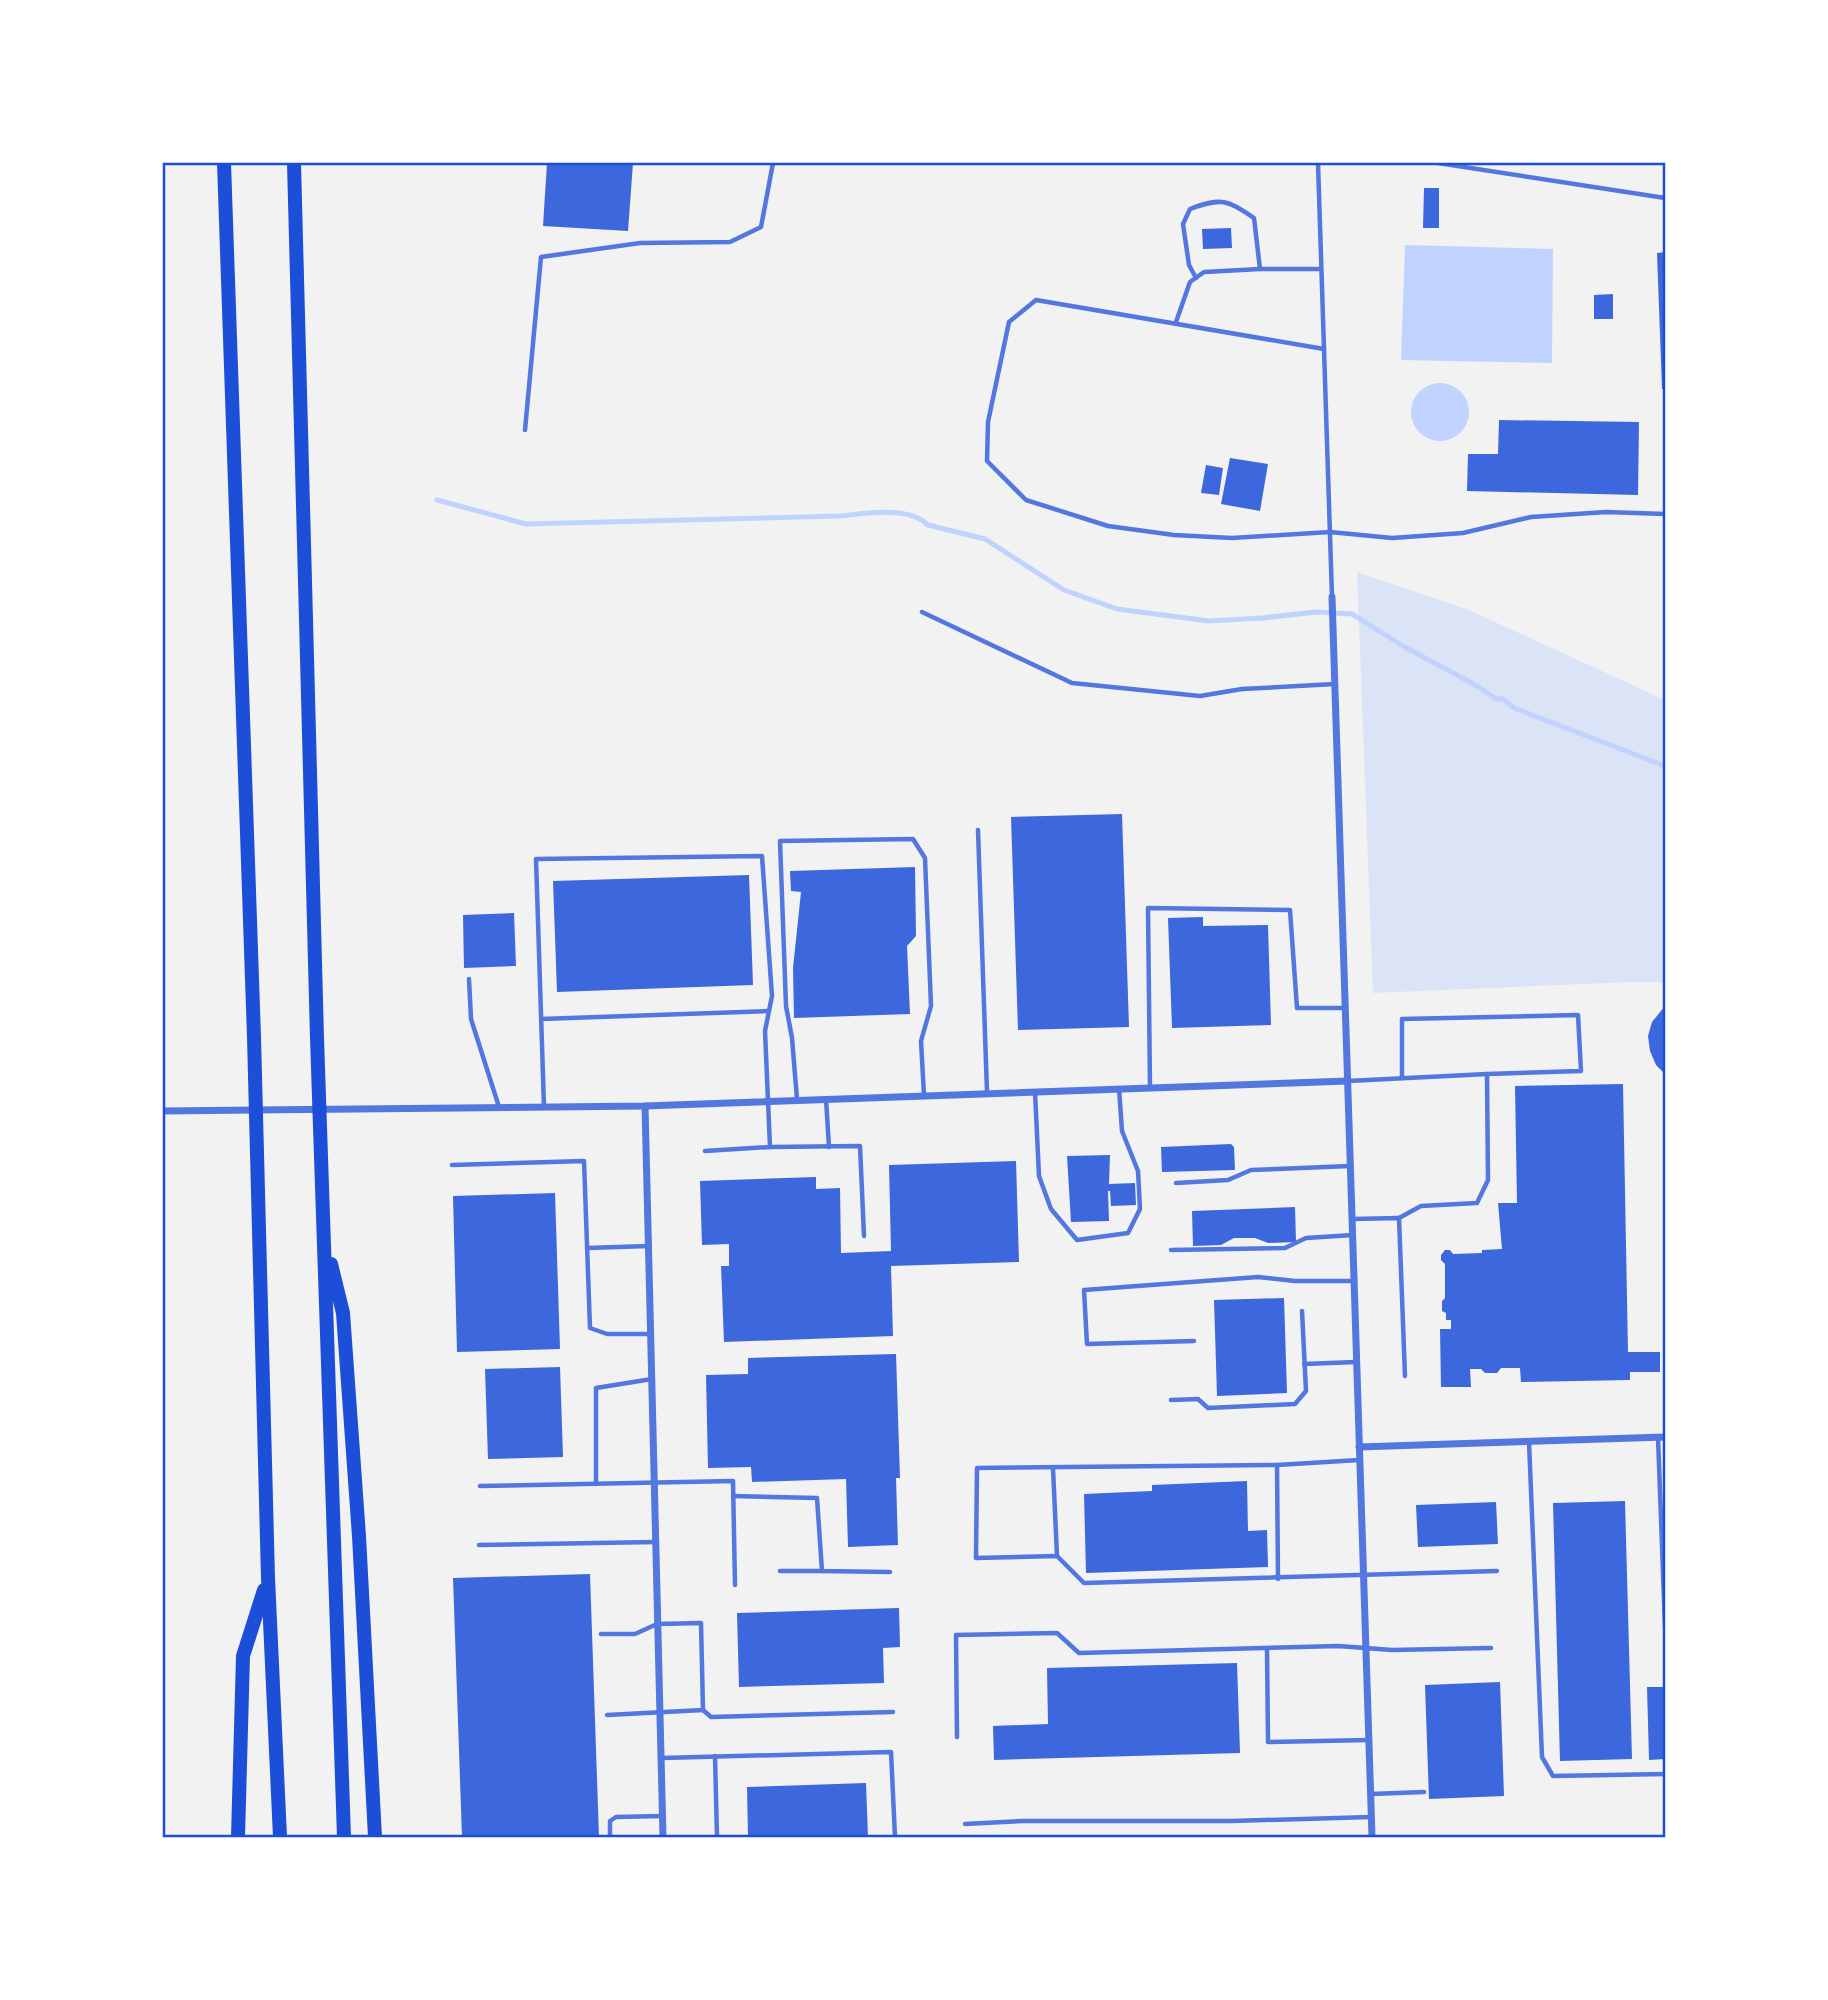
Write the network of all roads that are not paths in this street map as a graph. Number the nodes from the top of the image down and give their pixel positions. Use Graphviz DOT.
graph roads {
  1 [pos="225,163"];
  2 [pos="294,163"];
  3 [pos="773,163"];
  4 [pos="1318,163"];
  5 [pos="1438,163"];
  6 [pos="1665,198"];
  7 [pos="1260,268"];
  8 [pos="1321,269"];
  9 [pos="1196,278"];
  10 [pos="1176,323"];
  11 [pos="1324,349"];
  12 [pos="525,430"];
  13 [pos="1665,514"];
  14 [pos="1330,532"];
  15 [pos="1332,597"];
  16 [pos="922,612"];
  17 [pos="1335,684"];
  18 [pos="978,830"];
  19 [pos="469,979"];
  20 [pos="1346,1008"];
  21 [pos="769,1011"];
  22 [pos="541,1020"];
  23 [pos="1487,1074"];
  24 [pos="1402,1078"];
  25 [pos="1348,1081"];
  26 [pos="1150,1087"];
  27 [pos="1119,1088"];
  28 [pos="1035,1091"];
  29 [pos="986,1092"];
  30 [pos="924,1094"];
  31 [pos="826,1098"];
  32 [pos="797,1100"];
  33 [pos="768,1101"];
  34 [pos="645,1106"];
  35 [pos="544,1107"];
  36 [pos="499,1108"];
  37 [pos="163,1111"];
  38 [pos="770,1147"];
  39 [pos="829,1147"];
  40 [pos="705,1151"];
  41 [pos="452,1165"];
  42 [pos="1351,1166"];
  43 [pos="1176,1183"];
  44 [pos="1399,1218"];
  45 [pos="1353,1219"];
  46 [pos="1354,1235"];
  47 [pos="864,1236"];
  48 [pos="324,1237"];
  49 [pos="649,1247"];
  50 [pos="587,1248"];
  51 [pos="1171,1250"];
  52 [pos="1355,1281"];
  53 [pos="1302,1311"];
  54 [pos="651,1335"];
  55 [pos="1194,1341"];
  56 [pos="1359,1362"];
  57 [pos="1304,1364"];
  58 [pos="1405,1376"];
  59 [pos="652,1379"];
  60 [pos="1171,1400"];
  61 [pos="1662,1437"];
  62 [pos="1529,1442"];
  63 [pos="1359,1447"];
  64 [pos="1360,1460"];
  65 [pos="1277,1465"];
  66 [pos="1053,1468"];
  67 [pos="654,1483"];
  68 [pos="596,1484"];
  69 [pos="480,1486"];
  70 [pos="733,1496"];
  71 [pos="656,1542"];
  72 [pos="479,1545"];
  73 [pos="1057,1556"];
  74 [pos="780,1571"];
  75 [pos="822,1571"];
  76 [pos="1497,1571"];
  77 [pos="890,1572"];
  78 [pos="1363,1574"];
  79 [pos="268,1578"];
  80 [pos="1278,1578"];
  81 [pos="734,1585"];
  82 [pos="657,1624"];
  83 [pos="1665,1627"];
  84 [pos="601,1634"];
  85 [pos="1366,1648"];
  86 [pos="1491,1648"];
  87 [pos="1267,1649"];
  88 [pos="704,1710"];
  89 [pos="660,1712"];
  90 [pos="894,1712"];
  91 [pos="607,1715"];
  92 [pos="957,1737"];
  93 [pos="1369,1740"];
  94 [pos="715,1756"];
  95 [pos="661,1758"];
  96 [pos="1665,1774"];
  97 [pos="1424,1793"];
  98 [pos="1371,1794"];
  99 [pos="662,1816"];
  100 [pos="1372,1817"];
  101 [pos="965,1824"];
  102 [pos="238,1837"];
  103 [pos="280,1837"];
  104 [pos="344,1837"];
  105 [pos="375,1837"];
  106 [pos="610,1837"];
  107 [pos="663,1837"];
  108 [pos="717,1837"];
  109 [pos="895,1837"];
  110 [pos="1373,1837"];
  1 -- 79 [label="highway"];
  2 -- 48 [label="highway"];
  3 -- 12 [label="lane"];
  4 -- 8 [label="lane"];
  5 -- 6 [label="lane"];
  7 -- 8 [label="lane"];
  7 -- 9 [label="lane"];
  7 -- 9 [label="lane"];
  8 -- 11 [label="lane"];
  9 -- 10 [label="lane"];
  10 -- 11 [label="lane"];
  10 -- 14 [label="lane"];
  11 -- 14 [label="lane"];
  13 -- 14 [label="lane"];
  14 -- 15 [label="lane"];
  15 -- 17 [label="street"];
  16 -- 17 [label="lane"];
  17 -- 20 [label="street"];
  18 -- 29 [label="lane"];
  19 -- 36 [label="lane"];
  20 -- 25 [label="street"];
  20 -- 26 [label="lane"];
  21 -- 22 [label="lane"];
  21 -- 22 [label="lane"];
  21 -- 33 [label="lane"];
  22 -- 35 [label="lane"];
  23 -- 24 [label="lane"];
  23 -- 24 [label="lane"];
  23 -- 44 [label="lane"];
  24 -- 25 [label="lane"];
  25 -- 26 [label="street"];
  25 -- 42 [label="street"];
  26 -- 27 [label="street"];
  27 -- 28 [label="street"];
  27 -- 28 [label="lane"];
  28 -- 29 [label="street"];
  29 -- 30 [label="street"];
  30 -- 31 [label="street"];
  30 -- 32 [label="lane"];
  31 -- 32 [label="street"];
  31 -- 39 [label="lane"];
  32 -- 33 [label="street"];
  33 -- 34 [label="street"];
  33 -- 38 [label="lane"];
  34 -- 35 [label="street"];
  34 -- 49 [label="street"];
  35 -- 36 [label="street"];
  36 -- 37 [label="street"];
  38 -- 39 [label="lane"];
  38 -- 40 [label="lane"];
  39 -- 47 [label="lane"];
  41 -- 50 [label="lane"];
  42 -- 43 [label="lane"];
  42 -- 45 [label="street"];
  44 -- 45 [label="lane"];
  44 -- 58 [label="lane"];
  45 -- 46 [label="street"];
  46 -- 51 [label="lane"];
  46 -- 52 [label="street"];
  48 -- 104 [label="highway"];
  48 -- 105 [label="highway"];
  49 -- 50 [label="lane"];
  49 -- 54 [label="street"];
  50 -- 54 [label="lane"];
  52 -- 55 [label="lane"];
  52 -- 56 [label="street"];
  53 -- 57 [label="lane"];
  54 -- 59 [label="street"];
  56 -- 57 [label="lane"];
  56 -- 63 [label="street"];
  57 -- 60 [label="lane"];
  59 -- 67 [label="street"];
  59 -- 68 [label="lane"];
  61 -- 62 [label="street"];
  61 -- 83 [label="lane"];
  62 -- 63 [label="street"];
  62 -- 96 [label="lane"];
  63 -- 64 [label="street"];
  64 -- 65 [label="lane"];
  64 -- 78 [label="street"];
  65 -- 66 [label="lane"];
  65 -- 80 [label="lane"];
  66 -- 73 [label="lane"];
  66 -- 73 [label="lane"];
  67 -- 68 [label="lane"];
  67 -- 70 [label="lane"];
  67 -- 71 [label="street"];
  68 -- 69 [label="lane"];
  70 -- 75 [label="lane"];
  70 -- 81 [label="lane"];
  71 -- 72 [label="lane"];
  71 -- 82 [label="street"];
  73 -- 80 [label="lane"];
  74 -- 75 [label="lane"];
  75 -- 77 [label="lane"];
  76 -- 78 [label="lane"];
  78 -- 80 [label="lane"];
  78 -- 85 [label="street"];
  79 -- 102 [label="highway"];
  79 -- 103 [label="highway"];
  82 -- 84 [label="lane"];
  82 -- 88 [label="lane"];
  82 -- 89 [label="street"];
  85 -- 86 [label="lane"];
  85 -- 87 [label="lane"];
  85 -- 93 [label="street"];
  87 -- 92 [label="lane"];
  87 -- 93 [label="lane"];
  88 -- 89 [label="lane"];
  88 -- 90 [label="lane"];
  89 -- 91 [label="lane"];
  89 -- 95 [label="street"];
  93 -- 98 [label="street"];
  94 -- 95 [label="lane"];
  94 -- 108 [label="lane"];
  94 -- 109 [label="lane"];
  95 -- 99 [label="street"];
  97 -- 98 [label="lane"];
  98 -- 100 [label="street"];
  99 -- 106 [label="lane"];
  99 -- 107 [label="street"];
  100 -- 101 [label="lane"];
  100 -- 110 [label="street"];
}
